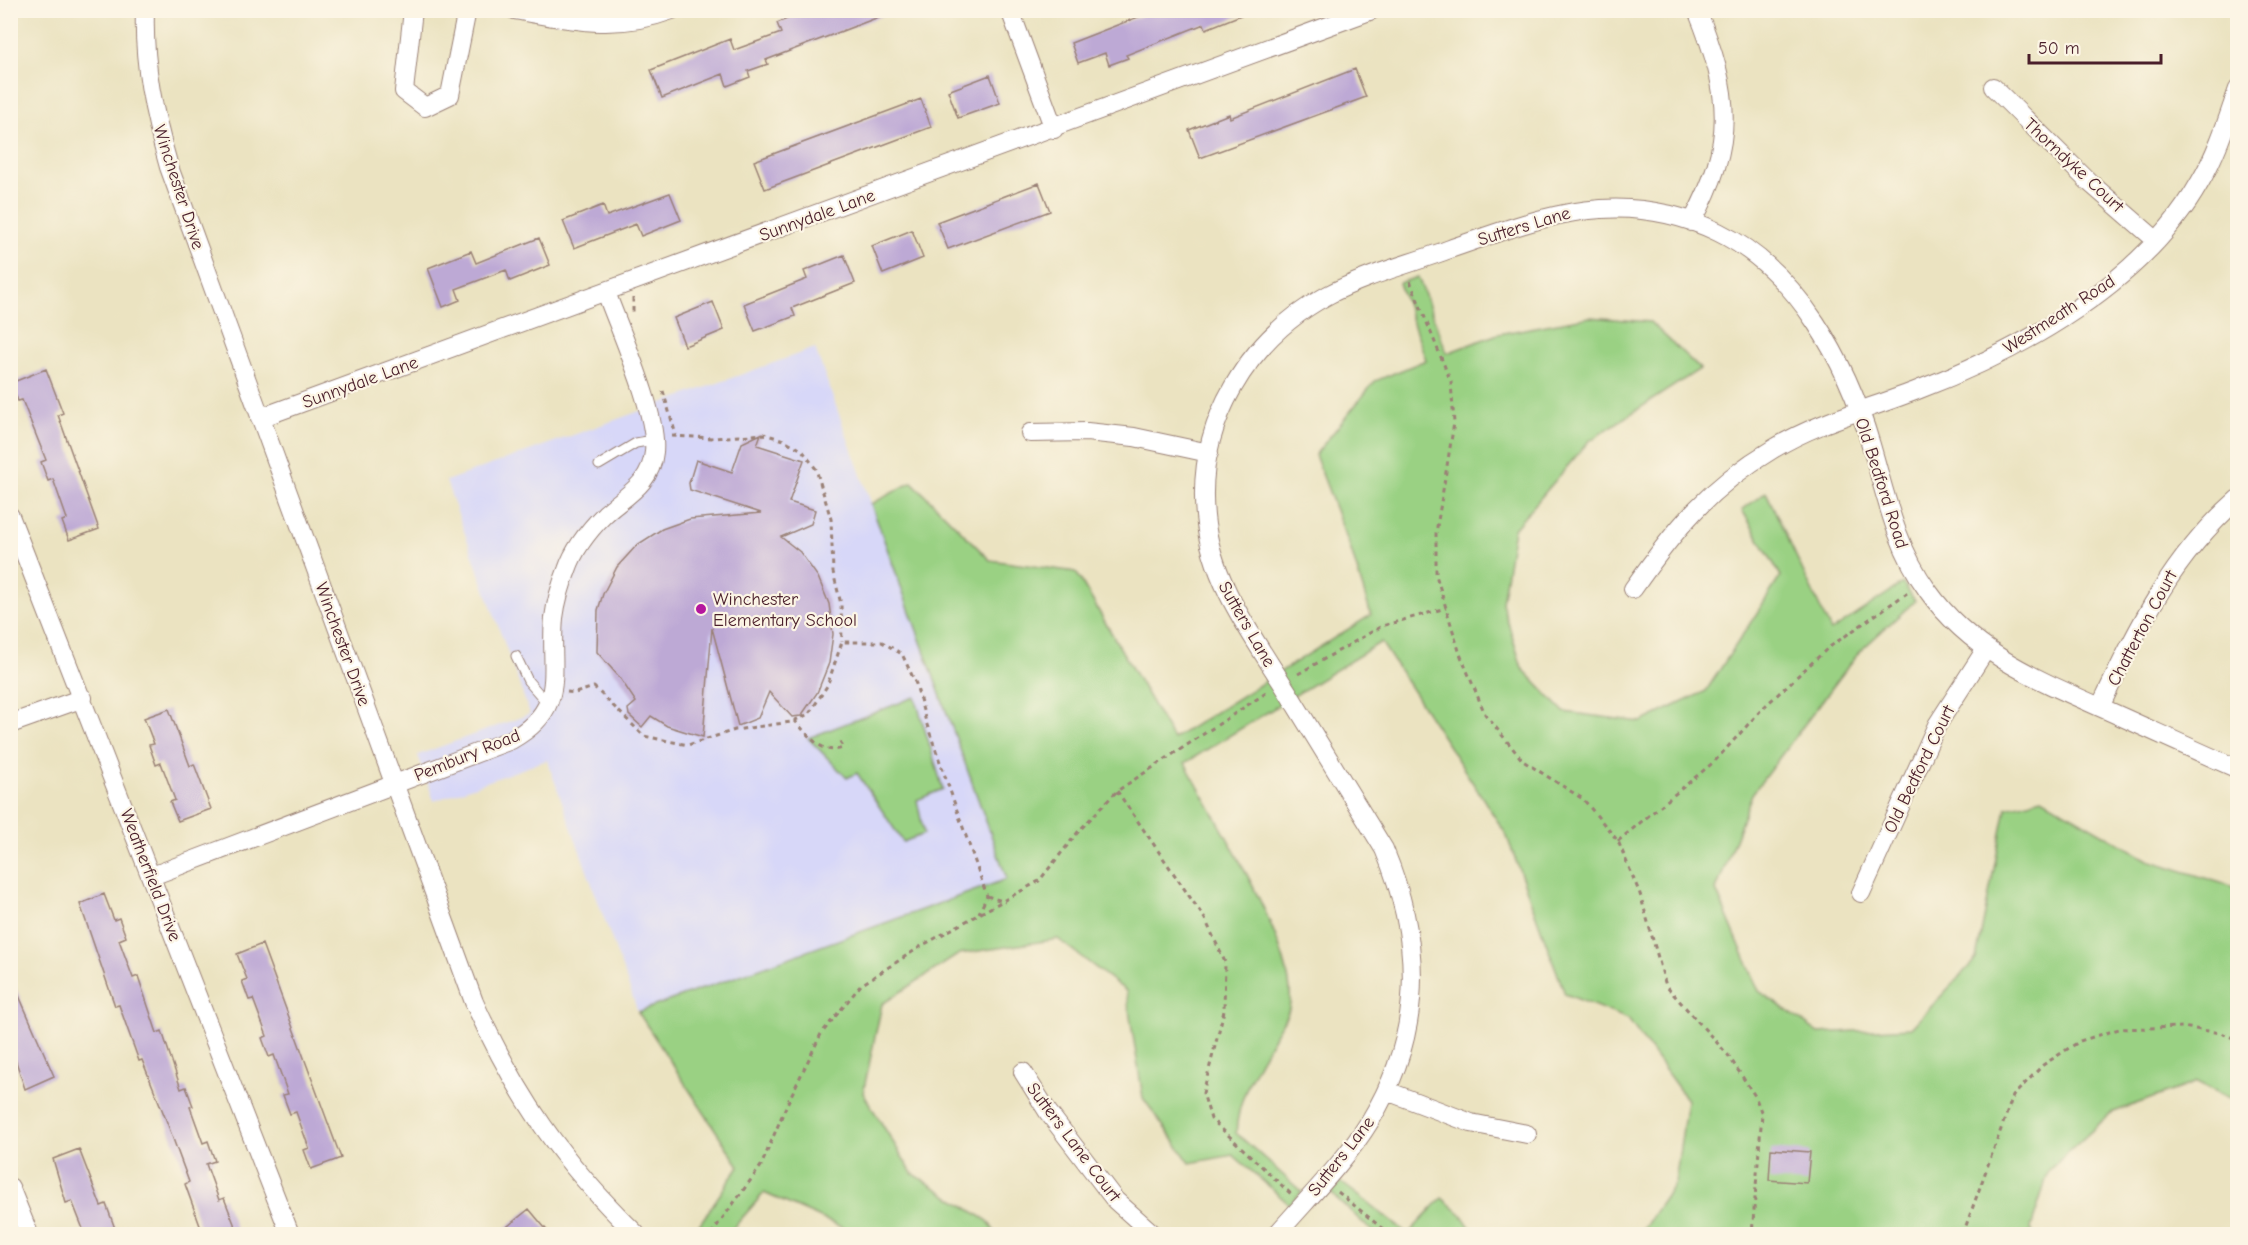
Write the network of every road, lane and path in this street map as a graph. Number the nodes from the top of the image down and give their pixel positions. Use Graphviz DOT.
graph roads {
  1 [pos="145,10"];
  2 [pos="413,10"];
  3 [pos="467,10"];
  4 [pos="514,10"];
  5 [pos="672,10"];
  6 [pos="1010,10"];
  7 [pos="1372,10"];
  8 [pos="1697,10"];
  9 [pos="1993,87"];
  10 [pos="2238,89"];
  11 [pos="1053,129"];
  12 [pos="1692,222"];
  13 [pos="2157,240"];
  14 [pos="1404,266"];
  15 [pos="606,292"];
  16 [pos="1858,410"];
  17 [pos="260,418"];
  18 [pos="1030,433"];
  19 [pos="653,440"];
  20 [pos="1209,453"];
  21 [pos="599,465"];
  22 [pos="2238,499"];
  23 [pos="10,516"];
  24 [pos="1923,583"];
  25 [pos="1633,589"];
  26 [pos="1446,608"];
  27 [pos="842,642"];
  28 [pos="1986,650"];
  29 [pos="516,656"];
  30 [pos="1282,683"];
  31 [pos="550,696"];
  32 [pos="83,698"];
  33 [pos="2100,707"];
  34 [pos="794,720"];
  35 [pos="10,724"];
  36 [pos="840,738"];
  37 [pos="2238,769"];
  38 [pos="394,784"];
  39 [pos="1117,791"];
  40 [pos="1618,841"];
  41 [pos="152,876"];
  42 [pos="1861,893"];
  43 [pos="987,896"];
  44 [pos="1005,902"];
  45 [pos="978,915"];
  46 [pos="2238,1040"];
  47 [pos="1023,1072"];
  48 [pos="1387,1091"];
  49 [pos="1527,1134"];
  50 [pos="10,1187"];
  51 [pos="1313,1193"];
  52 [pos="29,1234"];
  53 [pos="290,1234"];
  54 [pos="636,1234"];
  55 [pos="711,1234"];
  56 [pos="1153,1234"];
  57 [pos="1277,1234"];
  58 [pos="1389,1234"];
  59 [pos="1752,1234"];
  60 [pos="1963,1234"];
  1 -- 17 [label="street, Winchester Drive"];
  2 -- 3 [label="street"];
  4 -- 5 [label="street"];
  6 -- 11 [label="street"];
  7 -- 11 [label="street, Sunnydale Lane"];
  8 -- 12 [label="street"];
  9 -- 13 [label="street, Thorndyke Court"];
  10 -- 13 [label="street, Westmeath Road"];
  11 -- 15 [label="street, Sunnydale Lane"];
  12 -- 14 [label="street, Sutters Lane"];
  12 -- 16 [label="street, Old Bedford Road"];
  13 -- 16 [label="street, Westmeath Road"];
  14 -- 20 [label="street, Sutters Lane"];
  14 -- 26 [label="path"];
  15 -- 17 [label="street, Sunnydale Lane"];
  15 -- 19 [label="street, Pembury Road"];
  16 -- 24 [label="street, Old Bedford Road"];
  16 -- 25 [label="street, Westmeath Road"];
  17 -- 38 [label="street, Winchester Drive"];
  18 -- 20 [label="street"];
  19 -- 21 [label="lane"];
  19 -- 27 [label="path"];
  19 -- 31 [label="street, Pembury Road"];
  20 -- 30 [label="street, Sutters Lane"];
  22 -- 33 [label="street, Chatterton Court"];
  23 -- 32 [label="street, Weatherfield Drive"];
  24 -- 28 [label="street, Old Bedford Road"];
  24 -- 40 [label="path"];
  26 -- 30 [label="path"];
  26 -- 40 [label="path"];
  27 -- 34 [label="path"];
  27 -- 43 [label="path"];
  28 -- 33 [label="street, Old Bedford Road"];
  28 -- 42 [label="street, Old Bedford Court"];
  29 -- 31 [label="lane"];
  30 -- 39 [label="path"];
  30 -- 48 [label="street, Sutters Lane"];
  31 -- 34 [label="path"];
  31 -- 38 [label="street, Pembury Road"];
  32 -- 35 [label="street"];
  32 -- 41 [label="street, Weatherfield Drive"];
  33 -- 37 [label="street, Old Bedford Road"];
  34 -- 36 [label="path"];
  38 -- 41 [label="street, Pembury Road"];
  38 -- 54 [label="street, Winchester Drive"];
  39 -- 44 [label="path"];
  39 -- 51 [label="path"];
  40 -- 59 [label="path"];
  41 -- 53 [label="street, Weatherfield Drive"];
  43 -- 44 [label="path"];
  43 -- 45 [label="path"];
  44 -- 45 [label="path"];
  45 -- 55 [label="path"];
  46 -- 60 [label="path"];
  47 -- 56 [label="street, Sutters Lane Court"];
  48 -- 49 [label="street"];
  48 -- 51 [label="street, Sutters Lane"];
  50 -- 52 [label="street"];
  51 -- 57 [label="street, Sutters Lane"];
  51 -- 58 [label="path"];
}
